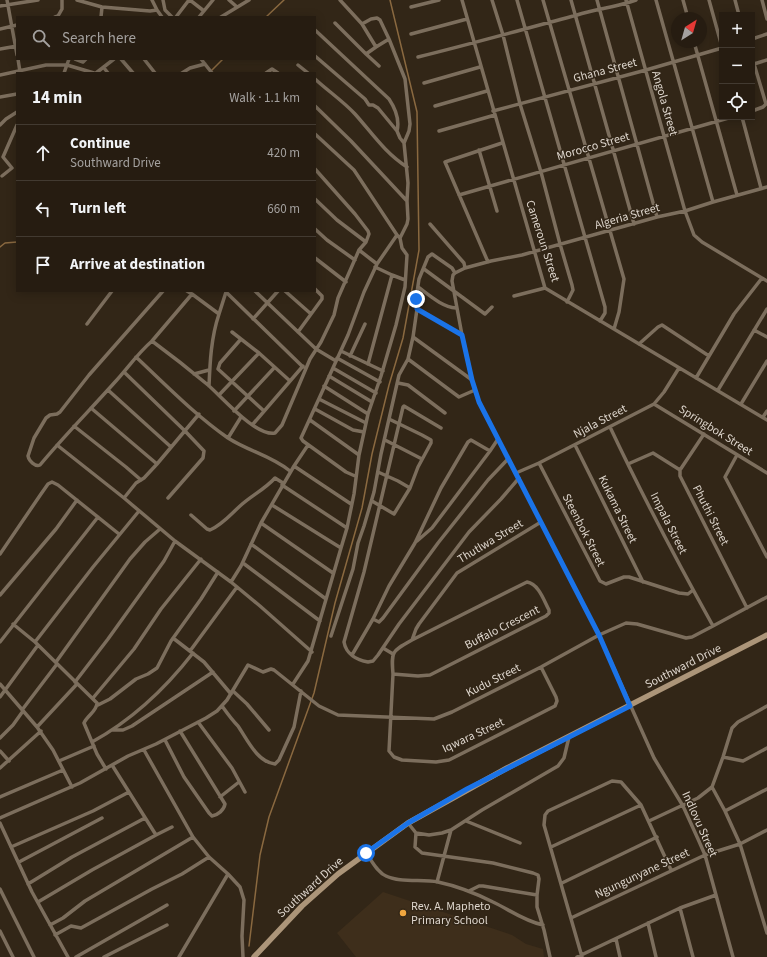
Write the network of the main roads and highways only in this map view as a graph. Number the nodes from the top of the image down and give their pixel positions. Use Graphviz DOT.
graph roads {
  1 [pos="767,636"];
  2 [pos="254,957"];
  1 -- 2 [label="main road, Southward Drive"];
}
